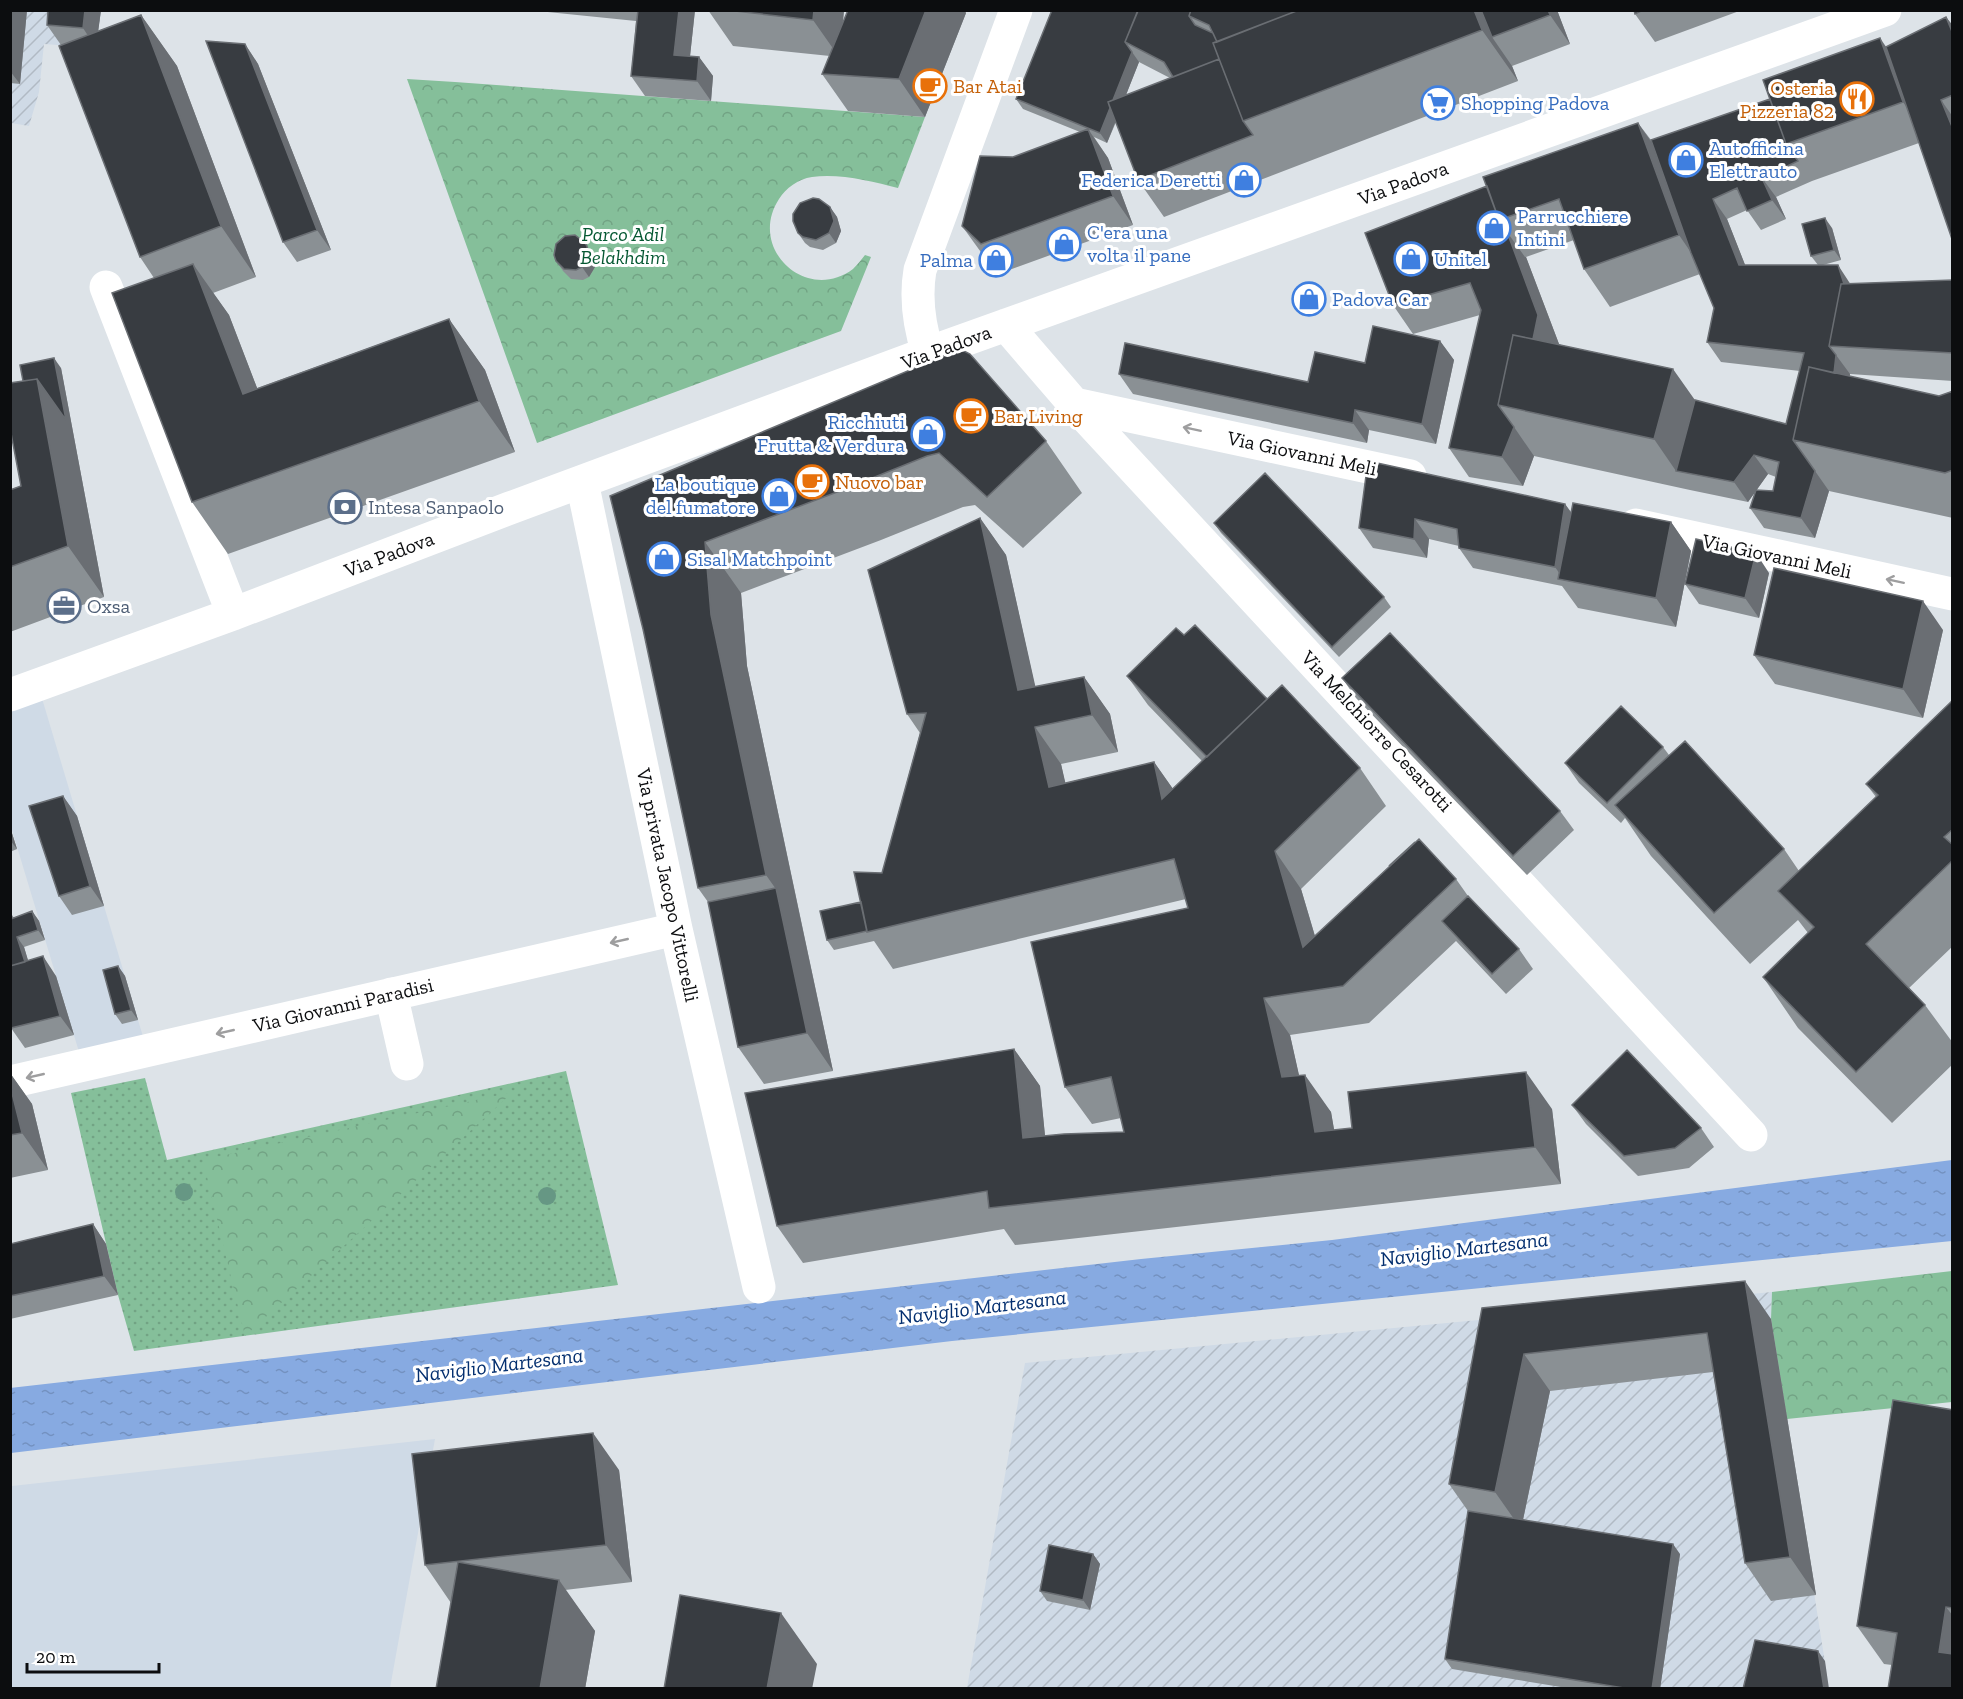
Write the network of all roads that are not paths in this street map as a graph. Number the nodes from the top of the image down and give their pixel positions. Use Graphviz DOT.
graph roads {
  1 [pos="1016,10"];
  2 [pos="1885,10"];
  3 [pos="106,287"];
  4 [pos="1006,325"];
  5 [pos="928,353"];
  6 [pos="1074,404"];
  7 [pos="582,482"];
  8 [pos="1440,483"];
  9 [pos="1603,518"];
  10 [pos="1953,594"];
  11 [pos="233,614"];
  12 [pos="10,695"];
  13 [pos="676,928"];
  14 [pos="391,994"];
  15 [pos="407,1064"];
  16 [pos="10,1082"];
  17 [pos="1751,1135"];
  18 [pos="759,1287"];
  1 -- 5 [label="street"];
  2 -- 4 [label="street, Via Padova"];
  3 -- 11 [label="street"];
  4 -- 5 [label="street, Via Padova"];
  4 -- 6 [label="street, Via Melchiorre Cesarotti"];
  5 -- 7 [label="street, Via Padova"];
  8 -- 6 [label="street, Via Giovanni Meli, one-way"];
  6 -- 17 [label="street, Via Melchiorre Cesarotti"];
  7 -- 11 [label="street, Via Padova"];
  7 -- 13 [label="street, Via privata Jacopo Vittorelli"];
  10 -- 9 [label="street, Via Giovanni Meli, one-way"];
  11 -- 12 [label="street, Via Padova"];
  13 -- 14 [label="street, Via Giovanni Paradisi, one-way"];
  13 -- 18 [label="street, Via privata Jacopo Vittorelli"];
  14 -- 15 [label="street"];
  14 -- 16 [label="street, Via Giovanni Paradisi, one-way"];
}
